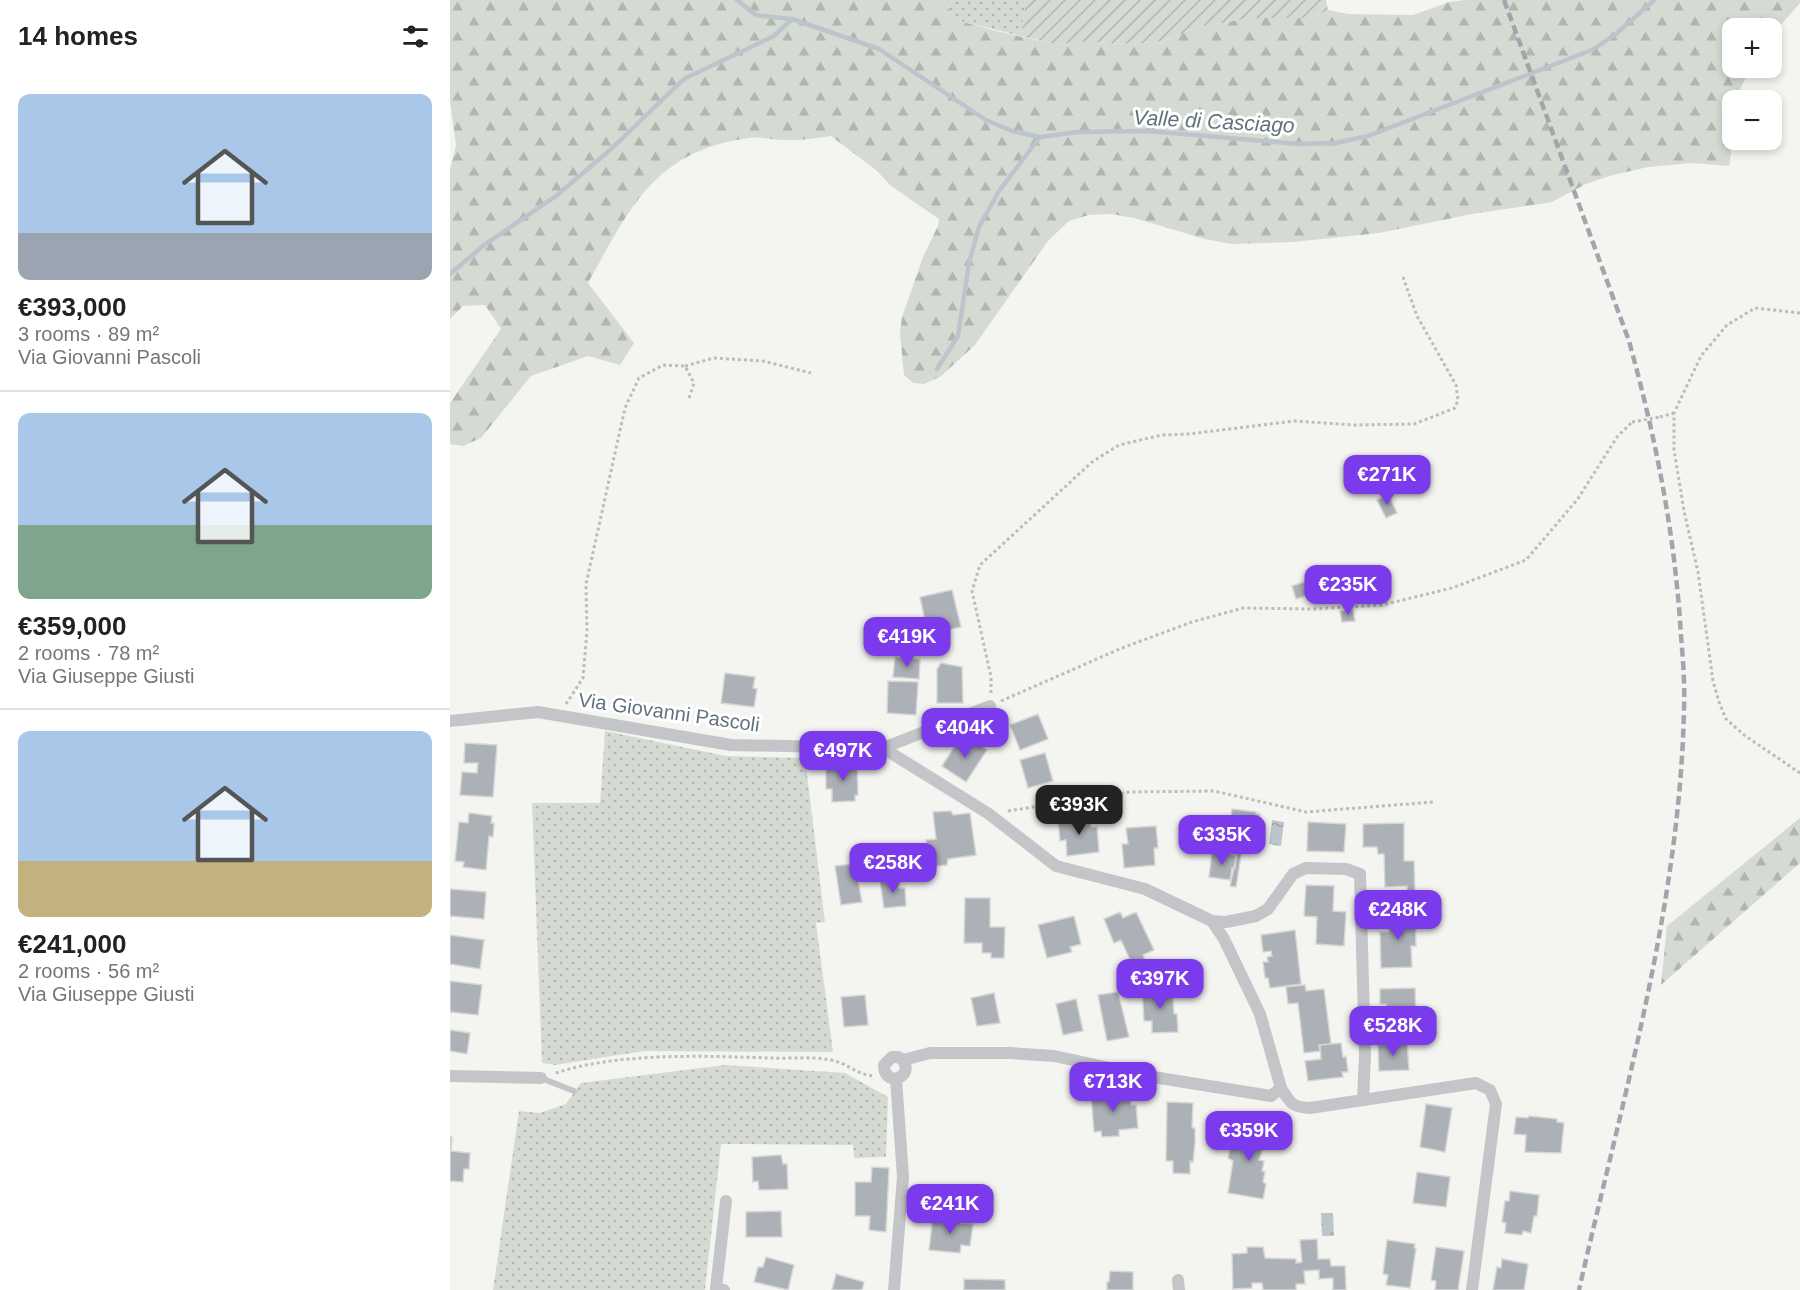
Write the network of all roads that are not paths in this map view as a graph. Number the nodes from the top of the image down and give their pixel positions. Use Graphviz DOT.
graph roads {
  1 [pos="990,706"];
  2 [pos="450,721"];
  3 [pos="883,748"];
  4 [pos="1212,921"];
  5 [pos="903,1060"];
  6 [pos="450,1076"];
  7 [pos="541,1078"];
  8 [pos="892,1078"];
  9 [pos="1281,1088"];
  10 [pos="574,1091"];
  11 [pos="1363,1100"];
  12 [pos="726,1201"];
  13 [pos="724,1290"];
  14 [pos="894,1290"];
  15 [pos="1472,1290"];
  1 -- 3 [label="street, Via Giovanni Pascoli"];
  2 -- 3 [label="street, Via Giovanni Pascoli"];
  3 -- 4 [label="street"];
  4 -- 9 [label="street"];
  4 -- 11 [label="street"];
  5 -- 8 [label="street"];
  5 -- 8 [label="street"];
  5 -- 9 [label="street"];
  6 -- 7 [label="street"];
  7 -- 10 [label="lane"];
  8 -- 14 [label="street"];
  9 -- 11 [label="street"];
  11 -- 15 [label="street"];
  12 -- 13 [label="street"];
}
